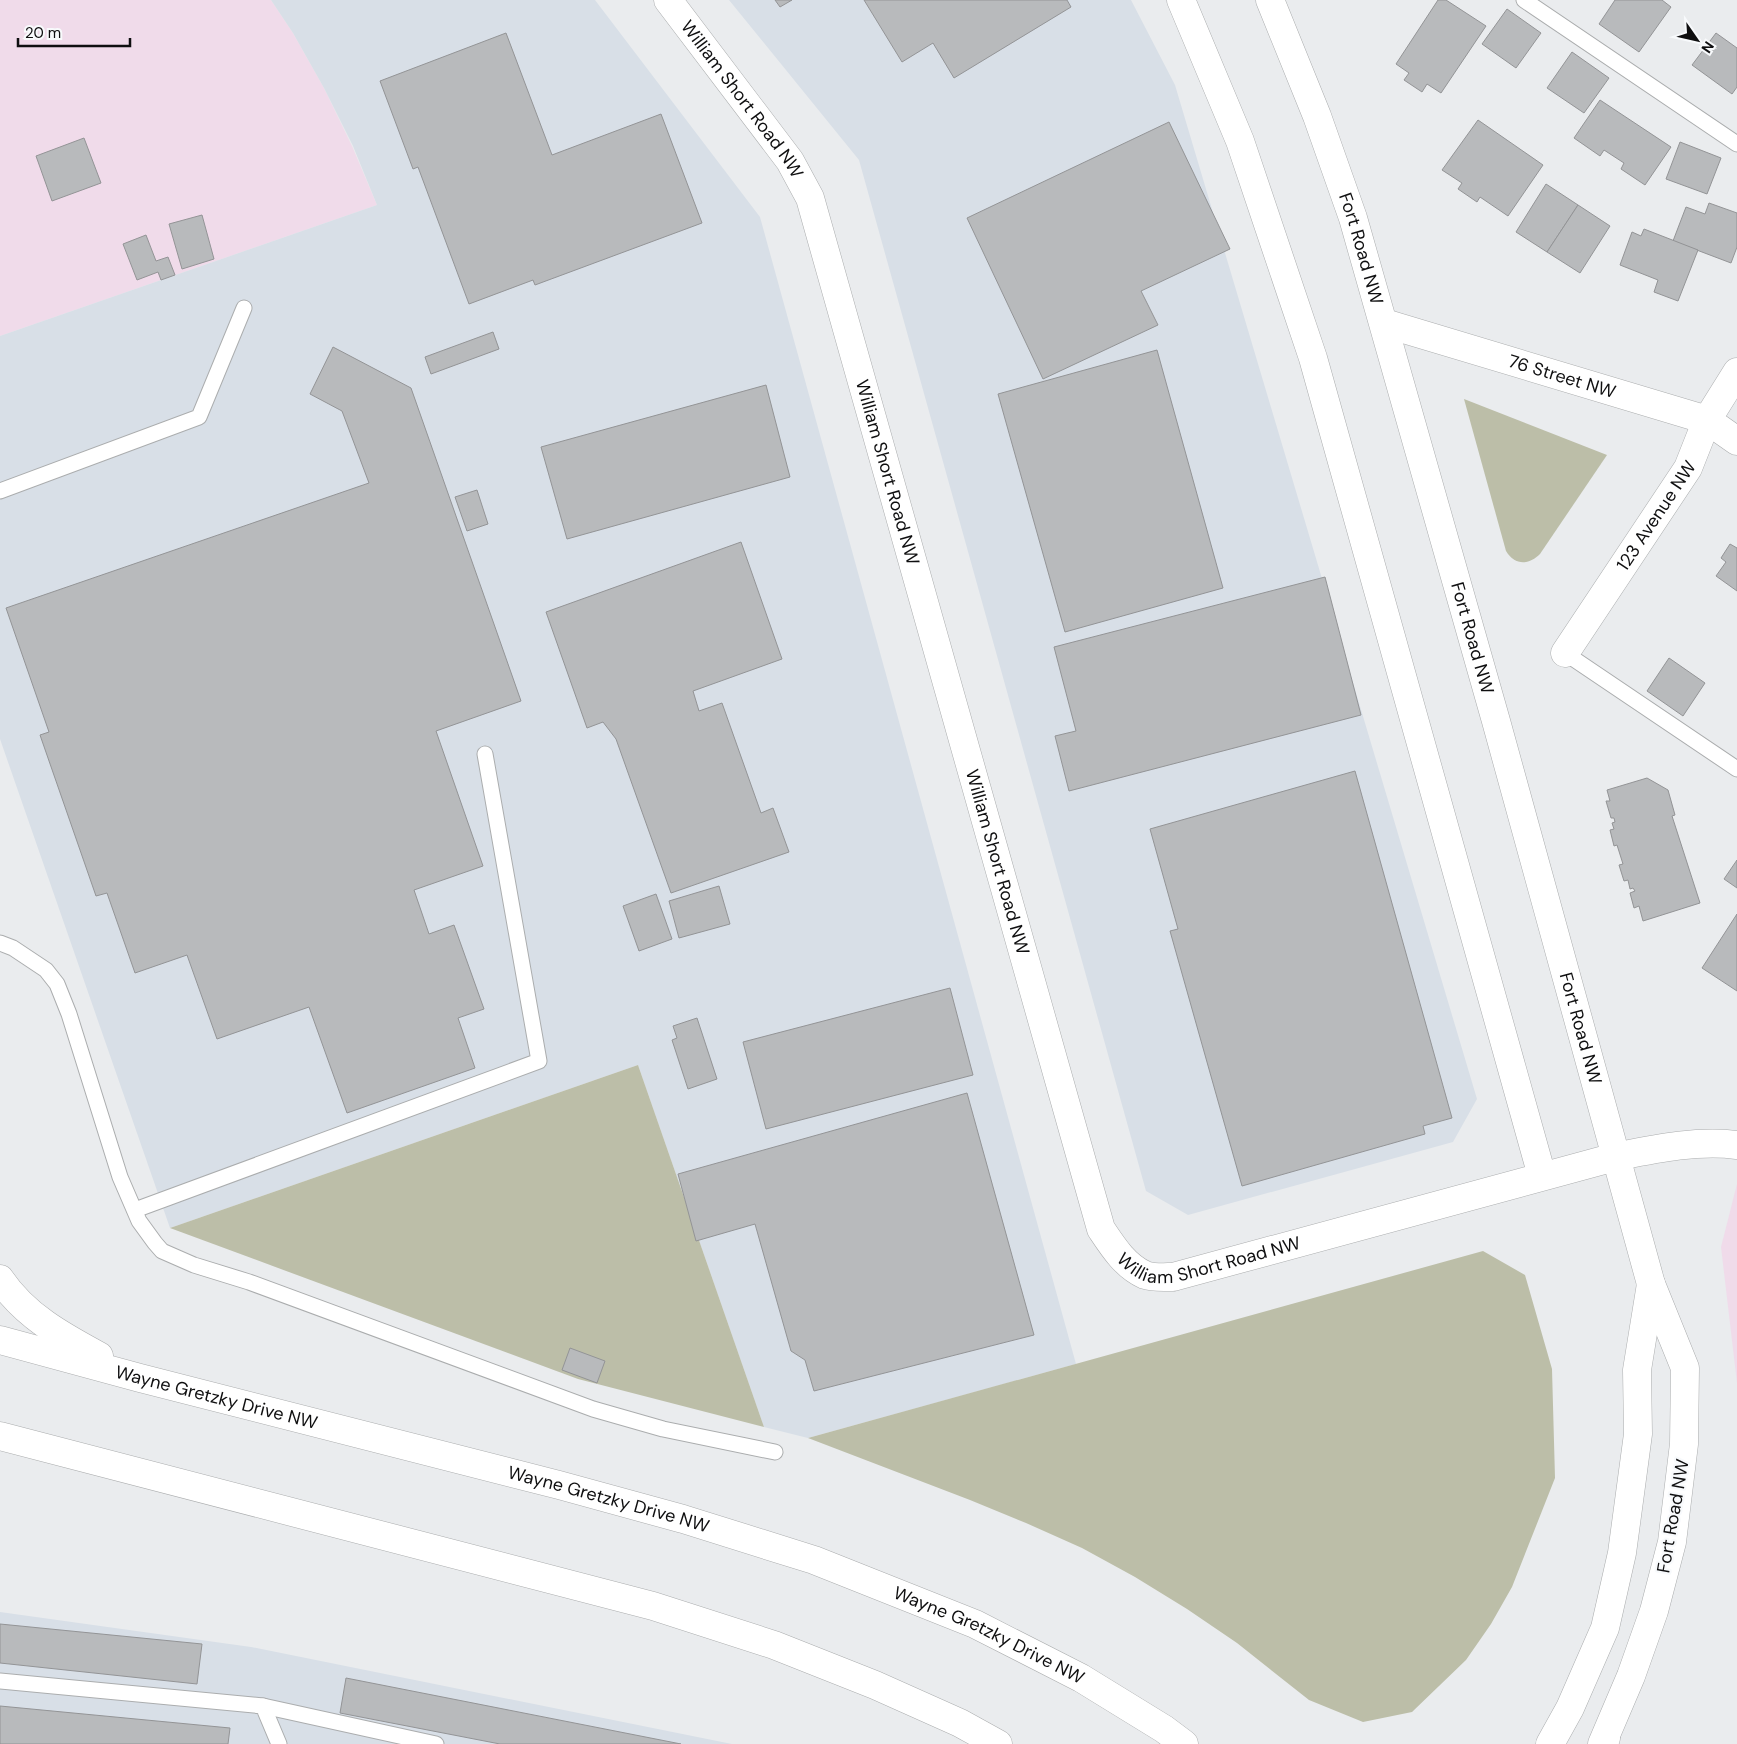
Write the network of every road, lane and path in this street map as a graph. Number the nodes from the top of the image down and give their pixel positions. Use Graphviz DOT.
graph roads {
  1 [pos="668,0"];
  2 [pos="1182,0"];
  3 [pos="1270,0"];
  4 [pos="1524,0"];
  5 [pos="1737,144"];
  6 [pos="244,308"];
  7 [pos="1384,323"];
  8 [pos="1737,372"];
  9 [pos="1706,420"];
  10 [pos="1737,440"];
  11 [pos="0,491"];
  12 [pos="1565,653"];
  13 [pos="485,754"];
  14 [pos="1737,769"];
  15 [pos="0,943"];
  16 [pos="1737,1145"];
  17 [pos="1615,1157"];
  18 [pos="1542,1176"];
  19 [pos="135,1210"];
  20 [pos="0,1279"];
  21 [pos="1651,1284"];
  22 [pos="0,1340"];
  23 [pos="140,1378"];
  24 [pos="0,1436"];
  25 [pos="775,1452"];
  26 [pos="0,1681"];
  27 [pos="263,1706"];
  28 [pos="1604,1742"];
  29 [pos="280,1744"];
  30 [pos="436,1744"];
  31 [pos="998,1744"];
  32 [pos="1184,1744"];
  33 [pos="1550,1744"];
  1 -- 18 [label="street, William Short Road NW"];
  2 -- 18 [label="street"];
  3 -- 7 [label="street, Fort Road NW"];
  4 -- 5 [label="lane"];
  6 -- 11 [label="lane"];
  7 -- 9 [label="street, 76 Street NW"];
  7 -- 17 [label="street, Fort Road NW"];
  8 -- 9 [label="street, 123 Avenue NW"];
  9 -- 10 [label="street, 76 Street NW"];
  9 -- 12 [label="street, 123 Avenue NW"];
  12 -- 14 [label="lane"];
  13 -- 19 [label="lane"];
  15 -- 19 [label="lane"];
  16 -- 17 [label="street, William Short Road NW"];
  17 -- 18 [label="street, William Short Road NW"];
  17 -- 21 [label="street, Fort Road NW"];
  19 -- 25 [label="lane"];
  20 -- 23 [label="street"];
  21 -- 28 [label="street, Fort Road NW"];
  21 -- 33 [label="street, Fort Road NW"];
  22 -- 23 [label="street, Wayne Gretzky Drive NW"];
  23 -- 32 [label="street, Wayne Gretzky Drive NW"];
  24 -- 31 [label="street"];
  26 -- 27 [label="lane"];
  27 -- 29 [label="lane"];
  27 -- 30 [label="lane"];
}
